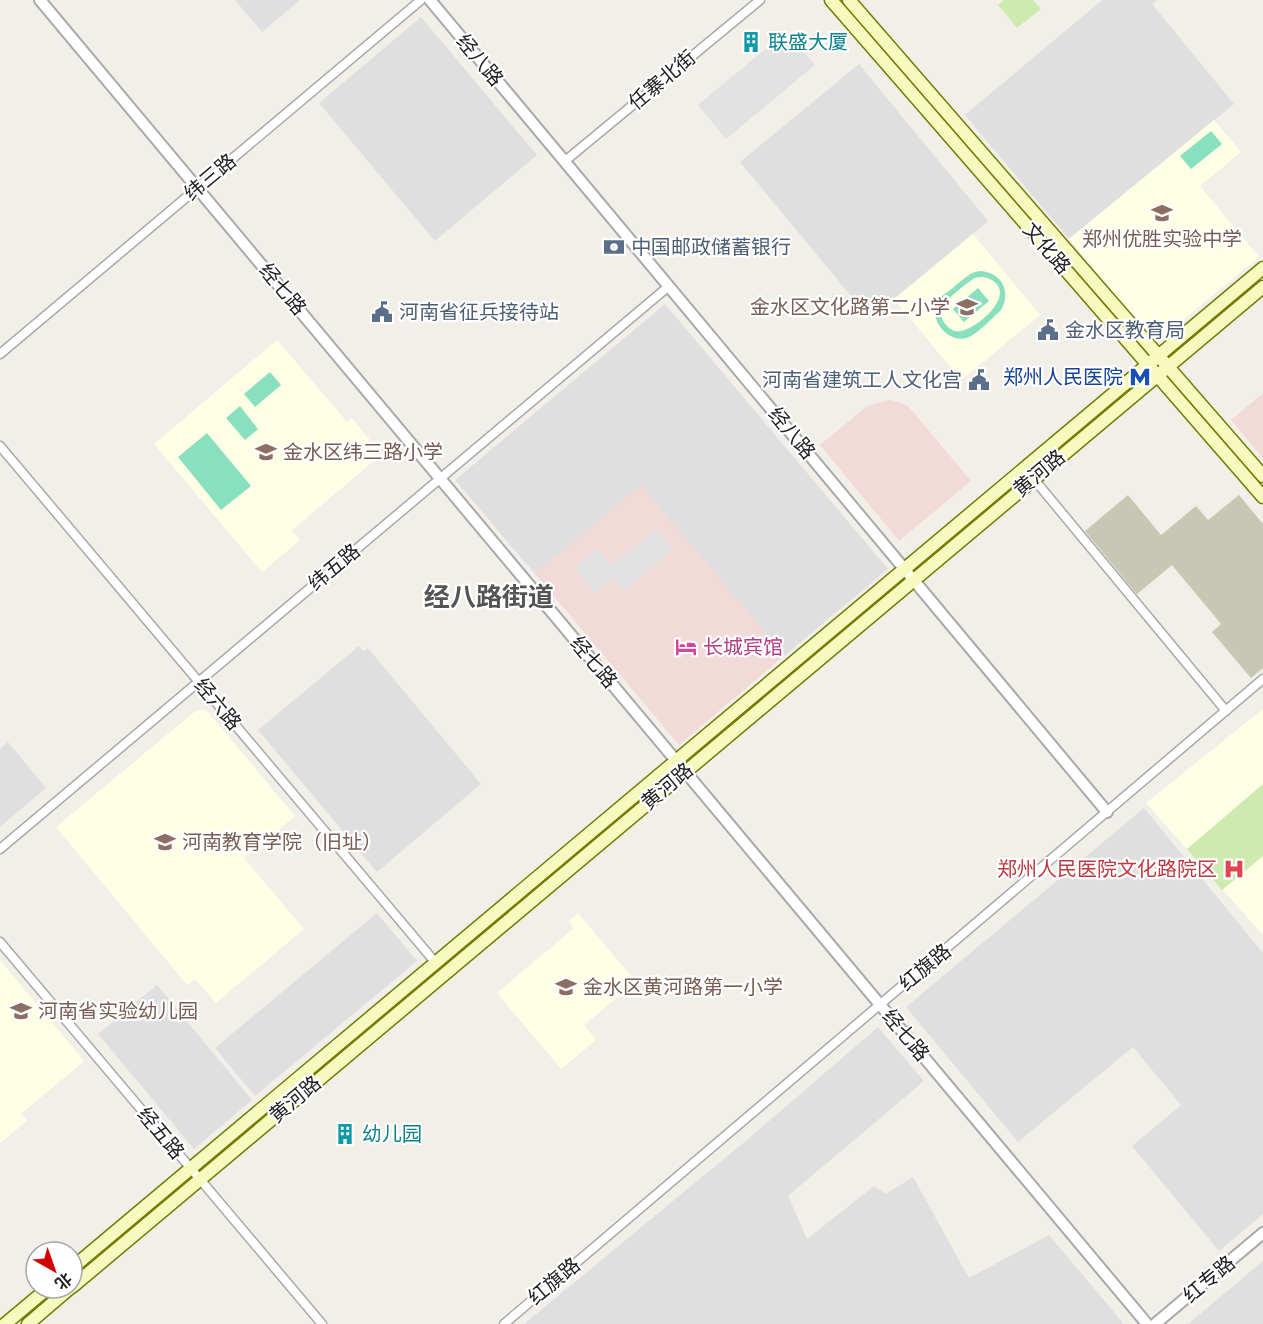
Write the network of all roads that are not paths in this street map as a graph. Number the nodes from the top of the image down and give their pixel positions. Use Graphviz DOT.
graph roads {
  1 [pos="40,0"];
  2 [pos="421,0"];
  3 [pos="430,0"];
  4 [pos="760,0"];
  5 [pos="831,0"];
  6 [pos="849,0"];
  7 [pos="565,161"];
  8 [pos="198,188"];
  9 [pos="1263,268"];
  10 [pos="669,286"];
  11 [pos="1263,287"];
  12 [pos="0,354"];
  13 [pos="1158,355"];
  14 [pos="1148,364"];
  15 [pos="1168,366"];
  16 [pos="1157,375"];
  17 [pos="0,446"];
  18 [pos="1263,476"];
  19 [pos="441,478"];
  20 [pos="1033,478"];
  21 [pos="1263,497"];
  22 [pos="904,568"];
  23 [pos="913,579"];
  24 [pos="1263,679"];
  25 [pos="199,681"];
  26 [pos="1226,711"];
  27 [pos="676,759"];
  28 [pos="685,771"];
  29 [pos="1107,812"];
  30 [pos="0,849"];
  31 [pos="0,942"];
  32 [pos="435,962"];
  33 [pos="880,1004"];
  34 [pos="191,1168"];
  35 [pos="200,1179"];
  36 [pos="1263,1233"];
  37 [pos="84,1258"];
  38 [pos="84,1276"];
  39 [pos="34,1300"];
  40 [pos="56,1300"];
  41 [pos="5,1324"];
  42 [pos="28,1324"];
  43 [pos="322,1324"];
  44 [pos="504,1324"];
  45 [pos="1147,1324"];
  46 [pos="1155,1324"];
  1 -- 8 [label="street, 经七路"];
  2 -- 8 [label="street, 纬三路"];
  3 -- 7 [label="street, 经八路"];
  4 -- 7 [label="street, 任寨北街"];
  5 -- 14 [label="main road, 文化路"];
  6 -- 13 [label="main road, 文化路"];
  7 -- 10 [label="street, 经八路"];
  8 -- 12 [label="street, 纬三路"];
  8 -- 19 [label="street, 经七路"];
  9 -- 13 [label="main road, 黄河路"];
  10 -- 19 [label="street, 纬五路"];
  10 -- 22 [label="street, 经八路"];
  11 -- 15 [label="main road, 黄河路"];
  13 -- 14 [label="main road, 黄河路"];
  13 -- 15 [label="main road, 文化路"];
  14 -- 16 [label="main road, 文化路"];
  14 -- 22 [label="main road, 黄河路"];
  15 -- 16 [label="main road, 黄河路"];
  15 -- 18 [label="main road, 文化路"];
  16 -- 20 [label="main road, 黄河路"];
  16 -- 21 [label="main road, 文化路"];
  17 -- 25 [label="street, 经六路"];
  19 -- 25 [label="street, 纬五路"];
  19 -- 27 [label="street, 经七路"];
  20 -- 23 [label="main road, 黄河路"];
  20 -- 26 [label="street"];
  22 -- 23 [label="street, 经八路"];
  22 -- 27 [label="main road, 黄河路"];
  23 -- 28 [label="main road, 黄河路"];
  23 -- 29 [label="street, 经八路"];
  24 -- 26 [label="street, 红旗路"];
  25 -- 30 [label="street, 纬五路"];
  25 -- 32 [label="street, 经六路"];
  26 -- 29 [label="street, 红旗路"];
  27 -- 28 [label="street, 经七路"];
  27 -- 32 [label="main road, 黄河路"];
  28 -- 33 [label="street, 经七路"];
  28 -- 35 [label="main road, 黄河路"];
  29 -- 33 [label="street, 红旗路"];
  31 -- 34 [label="street, 经五路"];
  32 -- 34 [label="main road, 黄河路"];
  33 -- 44 [label="street, 红旗路"];
  33 -- 45 [label="street, 经七路"];
  34 -- 35 [label="street, 经五路"];
  34 -- 37 [label="main road, 黄河路"];
  35 -- 38 [label="main road, 黄河路"];
  35 -- 43 [label="street, 经五路"];
  36 -- 46 [label="street, 红专路"];
  39 -- 41 [label="main road"];
  40 -- 42 [label="main road, 黄河路"];
}
